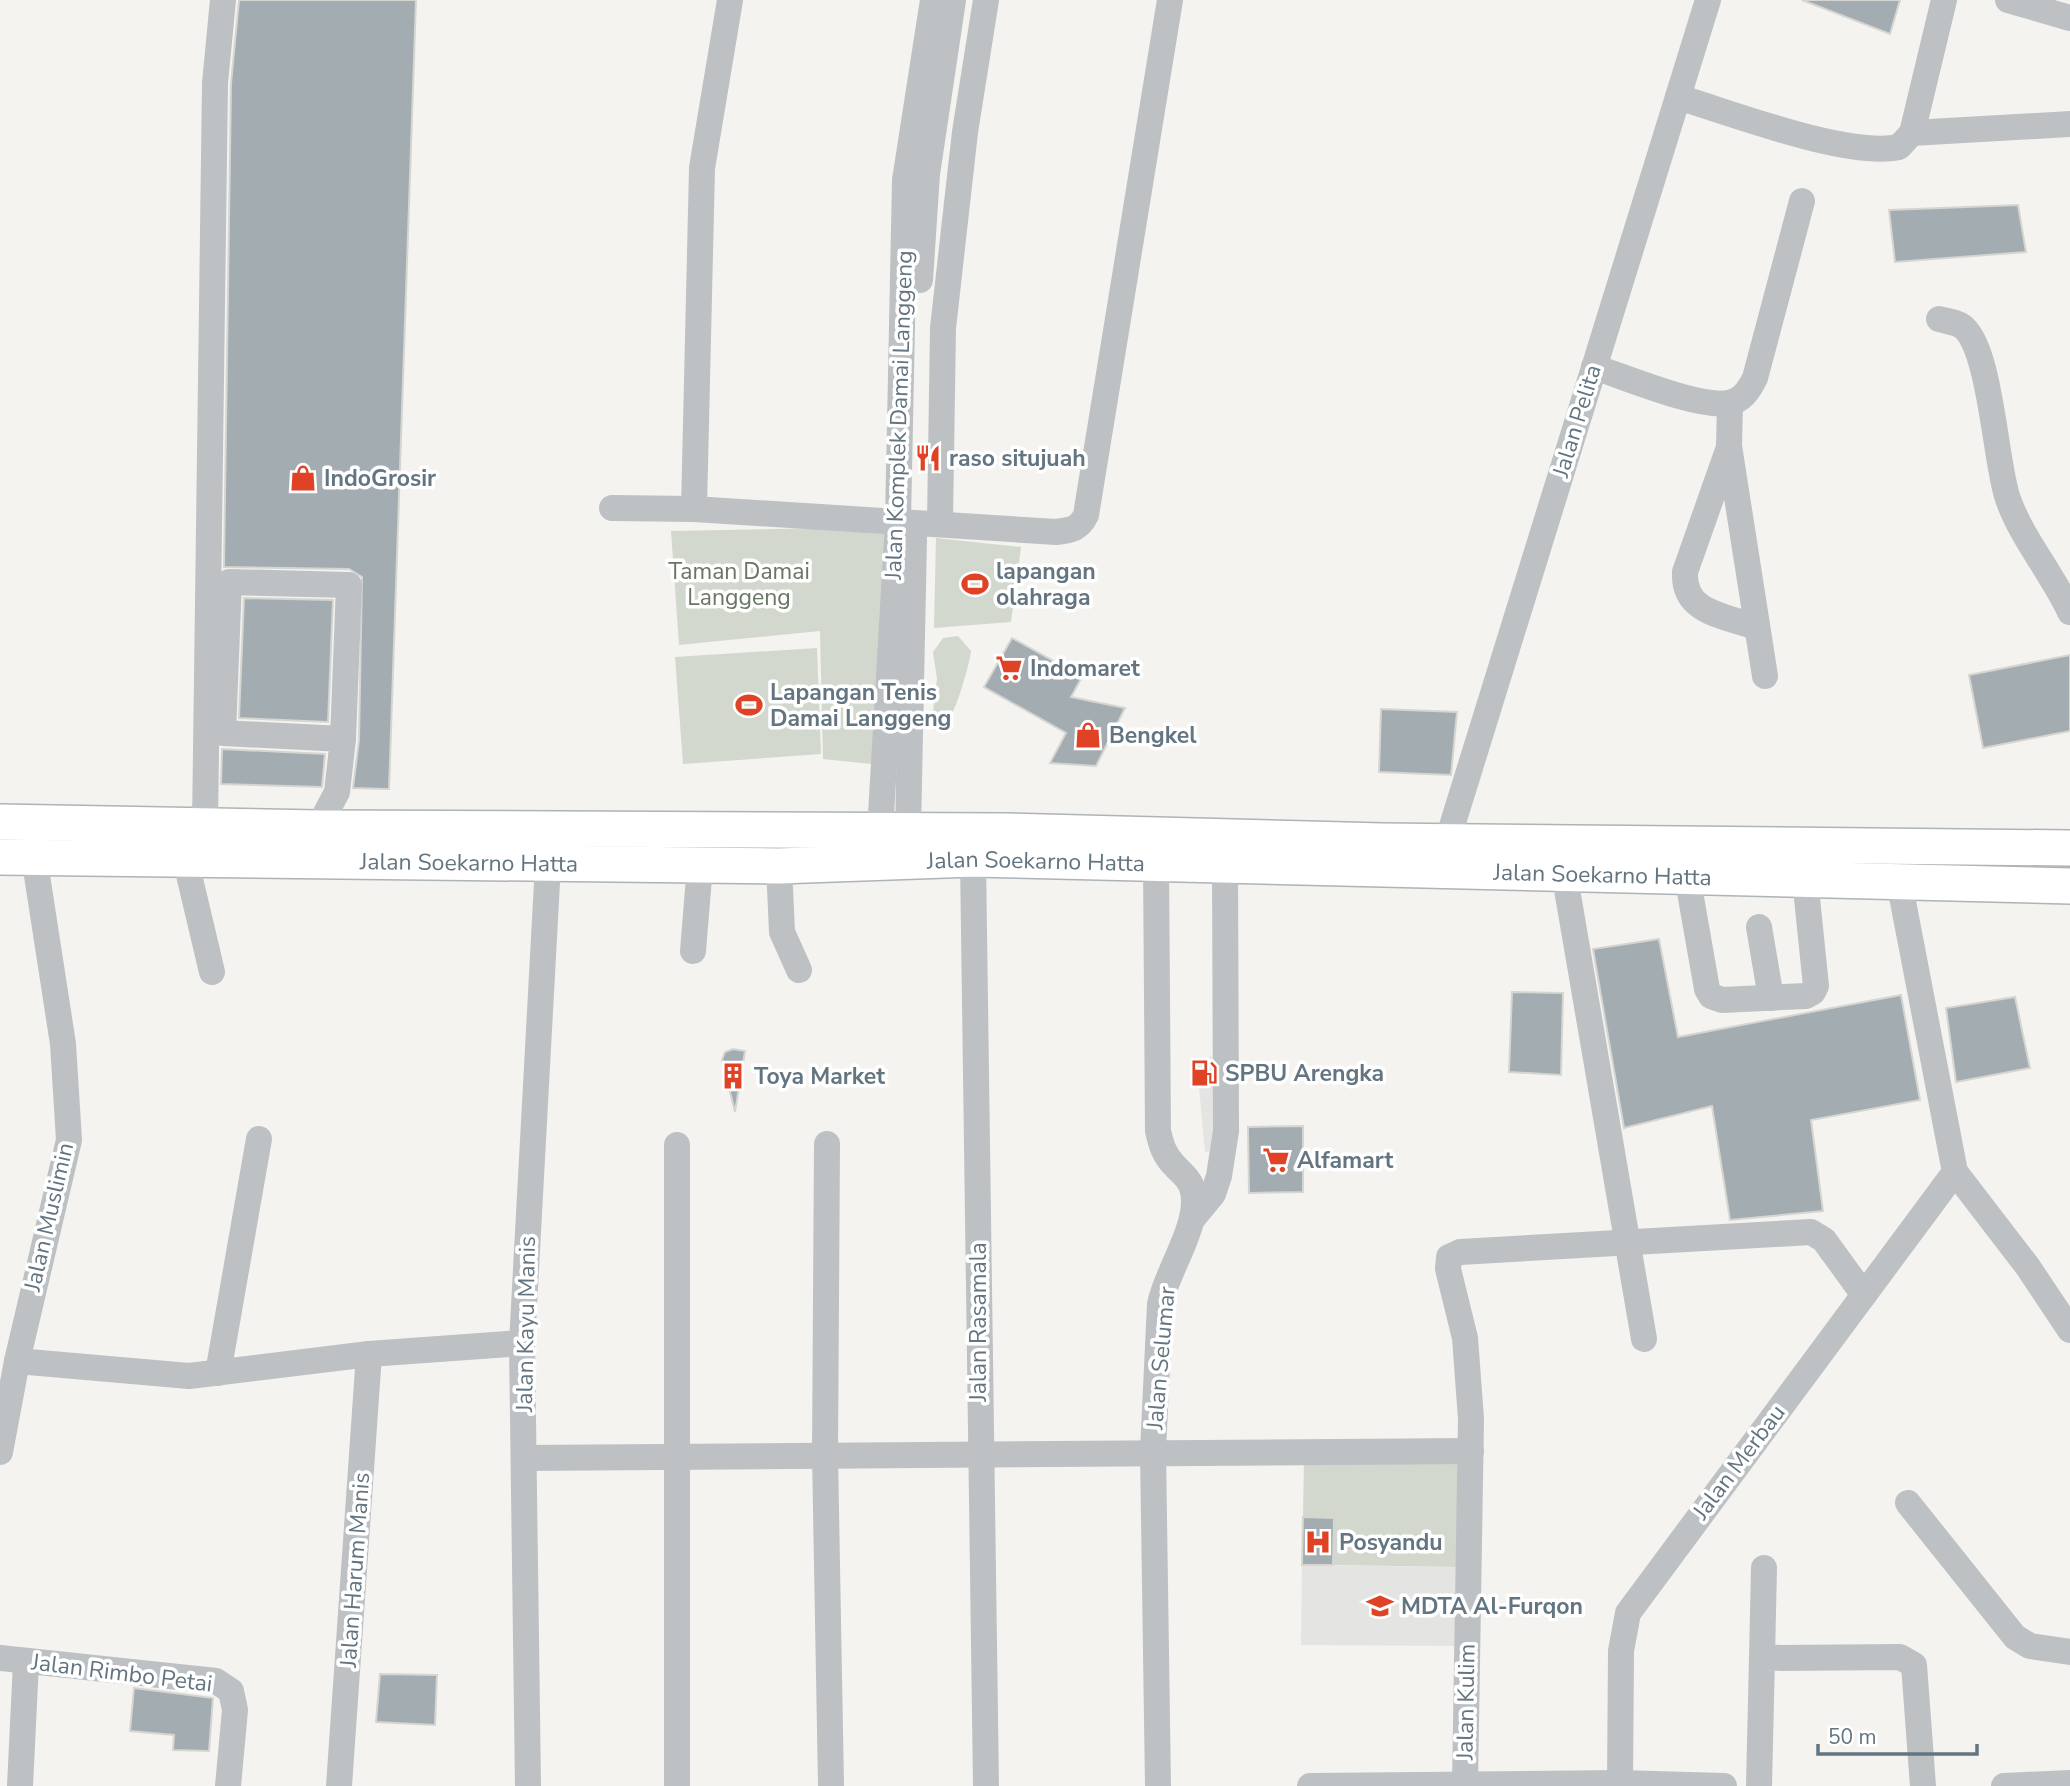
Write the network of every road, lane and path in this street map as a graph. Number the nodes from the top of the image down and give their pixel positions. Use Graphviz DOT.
graph roads {
  1 [pos="223,0"];
  2 [pos="730,0"];
  3 [pos="933,0"];
  4 [pos="953,0"];
  5 [pos="986,0"];
  6 [pos="1170,0"];
  7 [pos="1708,0"];
  8 [pos="1944,0"];
  9 [pos="2008,0"];
  10 [pos="2070,18"];
  11 [pos="1678,97"];
  12 [pos="2070,124"];
  13 [pos="1912,133"];
  14 [pos="927,174"];
  15 [pos="958,182"];
  16 [pos="1802,201"];
  17 [pos="911,304"];
  18 [pos="945,305"];
  19 [pos="1940,319"];
  20 [pos="1594,367"];
  21 [pos="1730,403"];
  22 [pos="1729,446"];
  23 [pos="612,508"];
  24 [pos="694,509"];
  25 [pos="917,522"];
  26 [pos="2070,612"];
  27 [pos="1755,627"];
  28 [pos="1765,676"];
  29 [pos="343,739"];
  30 [pos="0,822"];
  31 [pos="205,825"];
  32 [pos="318,828"];
  33 [pos="894,832"];
  34 [pos="1447,842"];
  35 [pos="2062,848"];
  36 [pos="17,856"];
  37 [pos="185,858"];
  38 [pos="973,859"];
  39 [pos="548,863"];
  40 [pos="1156,863"];
  41 [pos="701,865"];
  42 [pos="1225,865"];
  43 [pos="779,866"];
  44 [pos="1564,872"];
  45 [pos="1686,875"];
  46 [pos="1805,879"];
  47 [pos="1899,881"];
  48 [pos="2062,886"];
  49 [pos="1759,928"];
  50 [pos="693,951"];
  51 [pos="799,970"];
  52 [pos="212,972"];
  53 [pos="1771,998"];
  54 [pos="259,1139"];
  55 [pos="827,1144"];
  56 [pos="677,1145"];
  57 [pos="1955,1172"];
  58 [pos="1194,1217"];
  59 [pos="1625,1241"];
  60 [pos="1864,1295"];
  61 [pos="2070,1330"];
  62 [pos="1644,1339"];
  63 [pos="522,1343"];
  64 [pos="369,1354"];
  65 [pos="17,1361"];
  66 [pos="218,1373"];
  67 [pos="1153,1451"];
  68 [pos="1471,1451"];
  69 [pos="0,1452"];
  70 [pos="979,1453"];
  71 [pos="825,1454"];
  72 [pos="675,1455"];
  73 [pos="524,1458"];
  74 [pos="1908,1503"];
  75 [pos="1764,1568"];
  76 [pos="2070,1652"];
  77 [pos="1762,1658"];
  78 [pos="13,1660"];
  79 [pos="2070,1783"];
  80 [pos="1620,1785"];
  81 [pos="20,1786"];
  82 [pos="228,1786"];
  83 [pos="339,1786"];
  84 [pos="528,1786"];
  85 [pos="677,1786"];
  86 [pos="831,1786"];
  87 [pos="986,1786"];
  88 [pos="1158,1786"];
  89 [pos="1294,1786"];
  90 [pos="1310,1786"];
  91 [pos="1465,1786"];
  92 [pos="1724,1786"];
  93 [pos="1759,1786"];
  94 [pos="1923,1786"];
  95 [pos="2004,1786"];
  1 -- 31 [label="street"];
  2 -- 24 [label="street"];
  3 -- 17 [label="street, Jalan Komplek Damai Langgeng"];
  4 -- 14 [label="street, Jalan Komplek Damai Langgeng"];
  5 -- 15 [label="street"];
  6 -- 25 [label="street"];
  7 -- 11 [label="street, Jalan Pelita"];
  8 -- 13 [label="street"];
  9 -- 10 [label="street"];
  11 -- 13 [label="street"];
  11 -- 20 [label="street, Jalan Pelita"];
  12 -- 13 [label="street"];
  14 -- 15 [label="street"];
  14 -- 17 [label="street, Jalan Komplek Damai Langgeng"];
  15 -- 18 [label="street"];
  16 -- 21 [label="street"];
  17 -- 18 [label="street"];
  17 -- 25 [label="street, Jalan Komplek Damai Langgeng"];
  18 -- 25 [label="street"];
  19 -- 26 [label="street"];
  20 -- 21 [label="street"];
  20 -- 34 [label="street, Jalan Pelita"];
  21 -- 22 [label="street"];
  22 -- 27 [label="street"];
  22 -- 27 [label="street"];
  23 -- 24 [label="street"];
  24 -- 25 [label="street"];
  25 -- 33 [label="street, Jalan Komplek Damai Langgeng"];
  27 -- 28 [label="street"];
  29 -- 29 [label="street"];
  29 -- 32 [label="street"];
  30 -- 31 [label="main road, Jalan Soekarno Hatta"];
  31 -- 32 [label="main road, Jalan Soekarno Hatta"];
  32 -- 33 [label="main road, Jalan Soekarno Hatta"];
  33 -- 34 [label="main road, Jalan Soekarno Hatta"];
  34 -- 35 [label="main road, Jalan Soekarno Hatta"];
  35 -- 48 [label="main road"];
  36 -- 37 [label="main road, Jalan Soekarno Hatta"];
  36 -- 65 [label="street, Jalan Muslimin"];
  37 -- 39 [label="main road, Jalan Soekarno Hatta"];
  37 -- 52 [label="street"];
  38 -- 40 [label="main road, Jalan Soekarno Hatta"];
  38 -- 43 [label="main road, Jalan Soekarno Hatta"];
  38 -- 70 [label="street, Jalan Rasamala"];
  39 -- 41 [label="main road, Jalan Soekarno Hatta"];
  39 -- 63 [label="street, Jalan Kayu Manis"];
  40 -- 42 [label="main road, Jalan Soekarno Hatta"];
  40 -- 58 [label="street"];
  41 -- 43 [label="main road, Jalan Soekarno Hatta"];
  41 -- 50 [label="street"];
  42 -- 44 [label="main road, Jalan Soekarno Hatta"];
  42 -- 58 [label="street, Jalan Selumar"];
  43 -- 51 [label="street"];
  44 -- 45 [label="main road, Jalan Soekarno Hatta"];
  44 -- 59 [label="street"];
  45 -- 46 [label="main road, Jalan Soekarno Hatta"];
  45 -- 53 [label="street"];
  46 -- 47 [label="main road, Jalan Soekarno Hatta"];
  46 -- 53 [label="street"];
  47 -- 48 [label="main road, Jalan Soekarno Hatta"];
  47 -- 57 [label="street"];
  49 -- 53 [label="street"];
  54 -- 66 [label="street"];
  55 -- 71 [label="street"];
  56 -- 72 [label="street"];
  57 -- 60 [label="street, Jalan Merbau"];
  57 -- 61 [label="street"];
  58 -- 67 [label="street, Jalan Selumar"];
  59 -- 60 [label="street"];
  59 -- 62 [label="street"];
  59 -- 68 [label="street, Jalan Kulim"];
  60 -- 80 [label="street, Jalan Merbau"];
  63 -- 64 [label="street"];
  63 -- 73 [label="street, Jalan Kayu Manis"];
  64 -- 66 [label="street"];
  64 -- 83 [label="street, Jalan Harum Manis"];
  65 -- 66 [label="street"];
  65 -- 69 [label="street, Jalan Muslimin"];
  67 -- 68 [label="street"];
  67 -- 70 [label="street"];
  67 -- 88 [label="street, Jalan Selumar"];
  68 -- 91 [label="street, Jalan Kulim"];
  70 -- 71 [label="street"];
  70 -- 87 [label="street, Jalan Rasamala"];
  71 -- 72 [label="street"];
  71 -- 86 [label="street"];
  72 -- 73 [label="street"];
  72 -- 85 [label="street"];
  73 -- 84 [label="street, Jalan Kayu Manis"];
  74 -- 76 [label="street"];
  75 -- 77 [label="street"];
  77 -- 93 [label="street"];
  77 -- 94 [label="street"];
  78 -- 81 [label="street"];
  78 -- 82 [label="street, Jalan Rimbo Petai"];
  79 -- 95 [label="street"];
  80 -- 91 [label="street"];
  80 -- 92 [label="street"];
  89 -- 90 [label="street"];
  90 -- 91 [label="street"];
}
